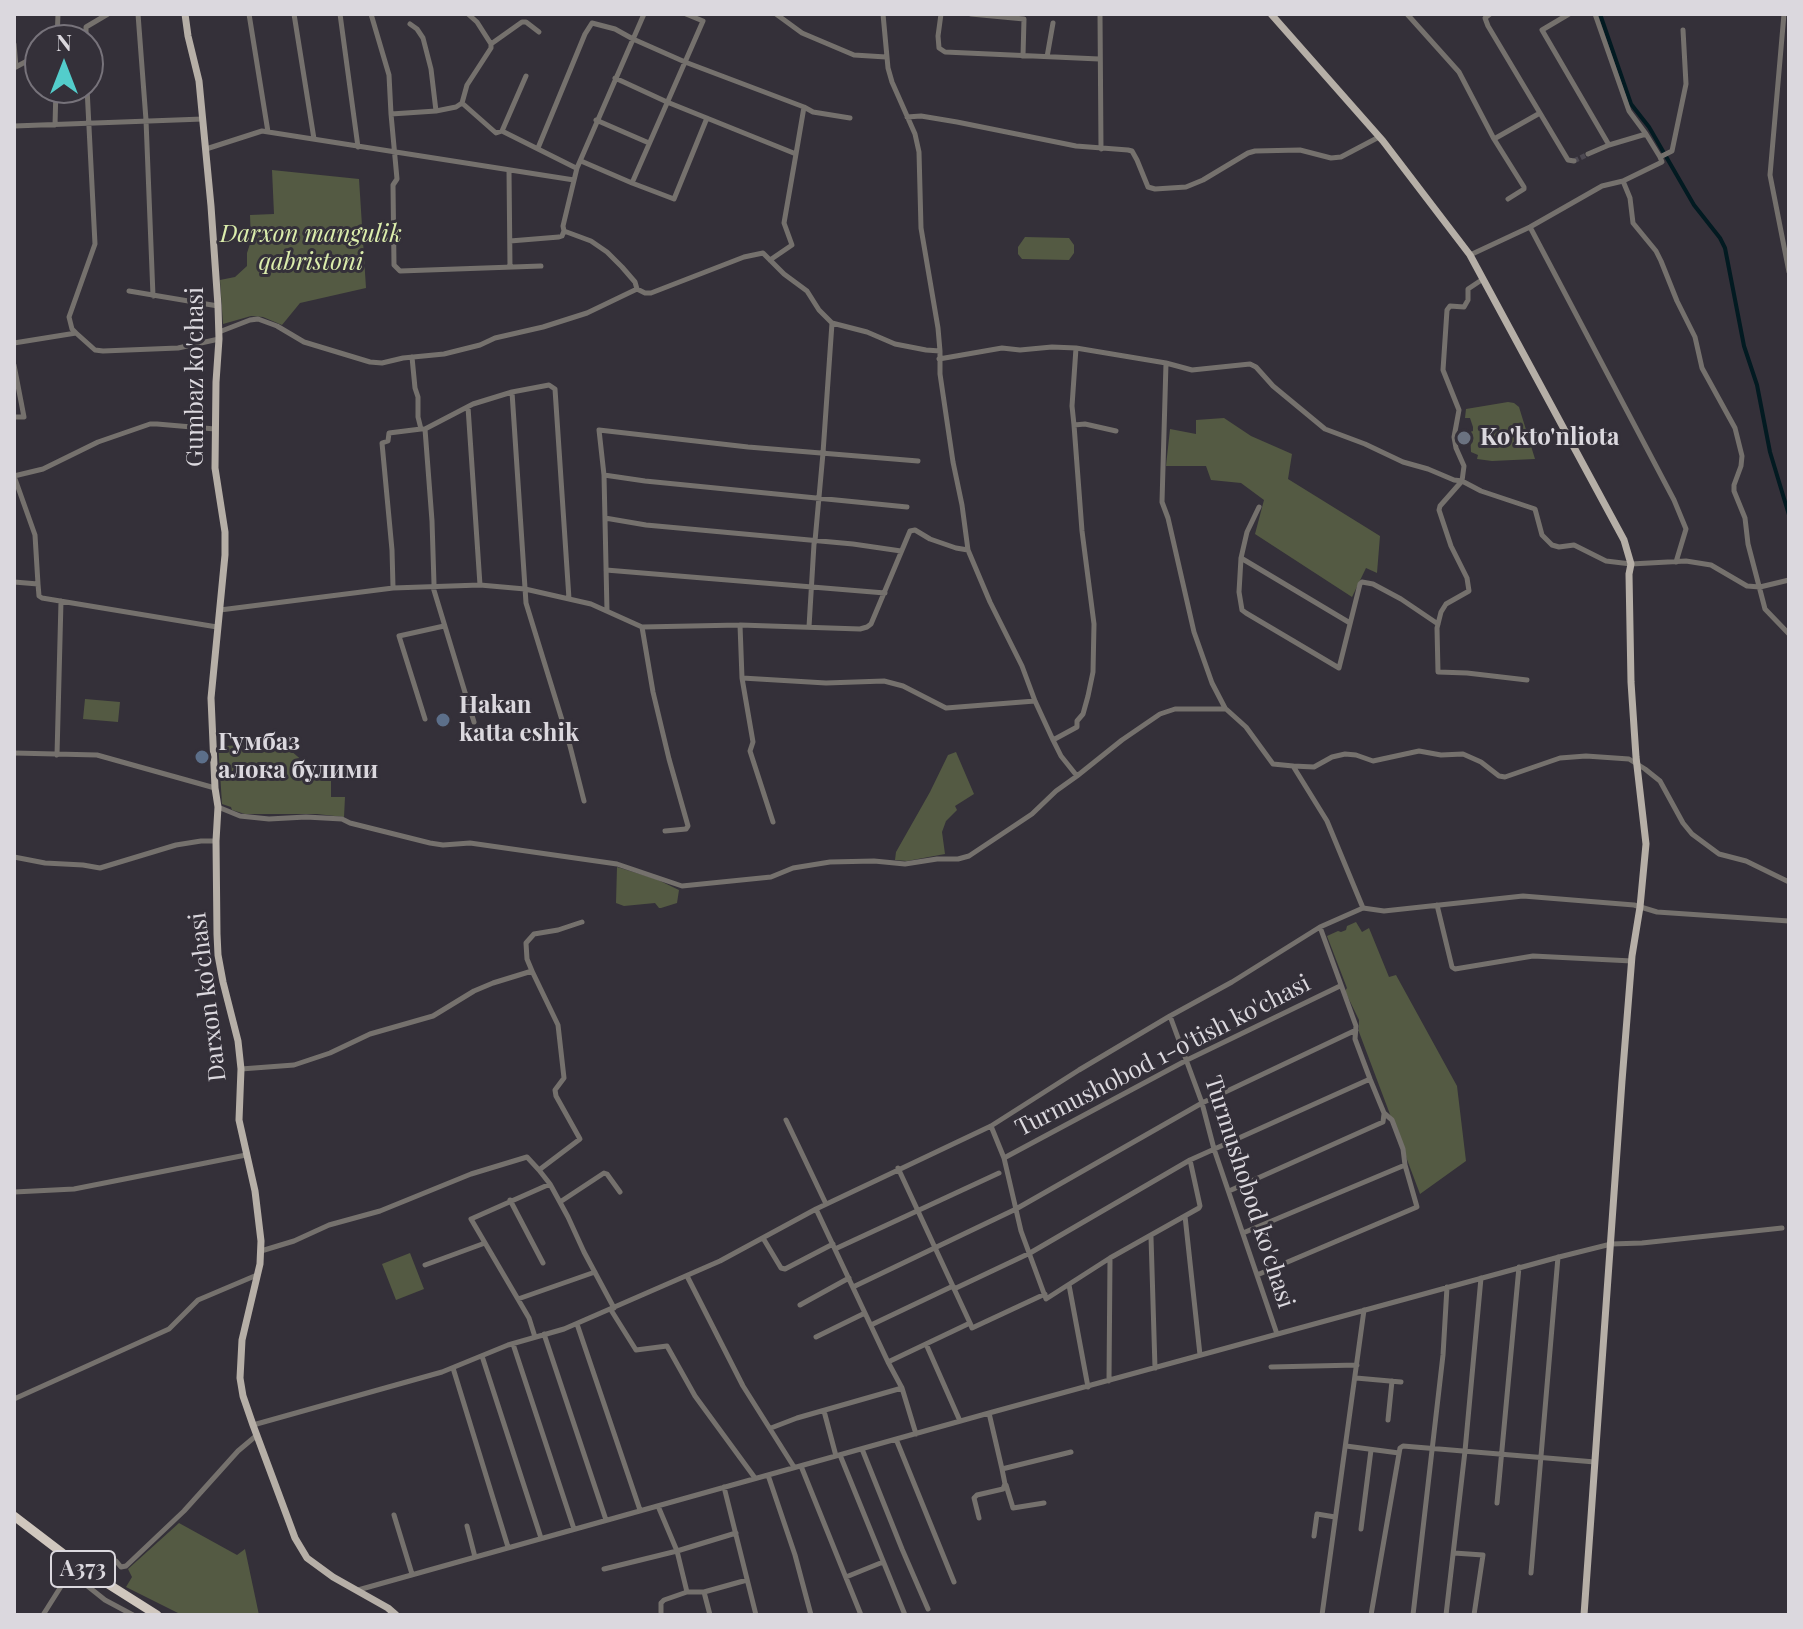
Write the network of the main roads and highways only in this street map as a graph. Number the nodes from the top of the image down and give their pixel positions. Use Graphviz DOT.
graph roads {
  1 [pos="185,14"];
  2 [pos="1271,14"];
  3 [pos="215,788"];
  4 [pos="14,1516"];
  5 [pos="14,1523"];
  6 [pos="85,1577"];
  7 [pos="146,1615"];
  8 [pos="157,1615"];
  9 [pos="396,1615"];
  10 [pos="1584,1615"];
  1 -- 3 [label="main road, Gumbaz ko'chasi"];
  2 -- 10 [label="main road"];
  3 -- 9 [label="main road, Darxon ko'chasi"];
  4 -- 6 [label="highway, A373"];
  5 -- 6 [label="highway, A373"];
  6 -- 7 [label="highway, A373"];
  6 -- 8 [label="highway, A373"];
}
